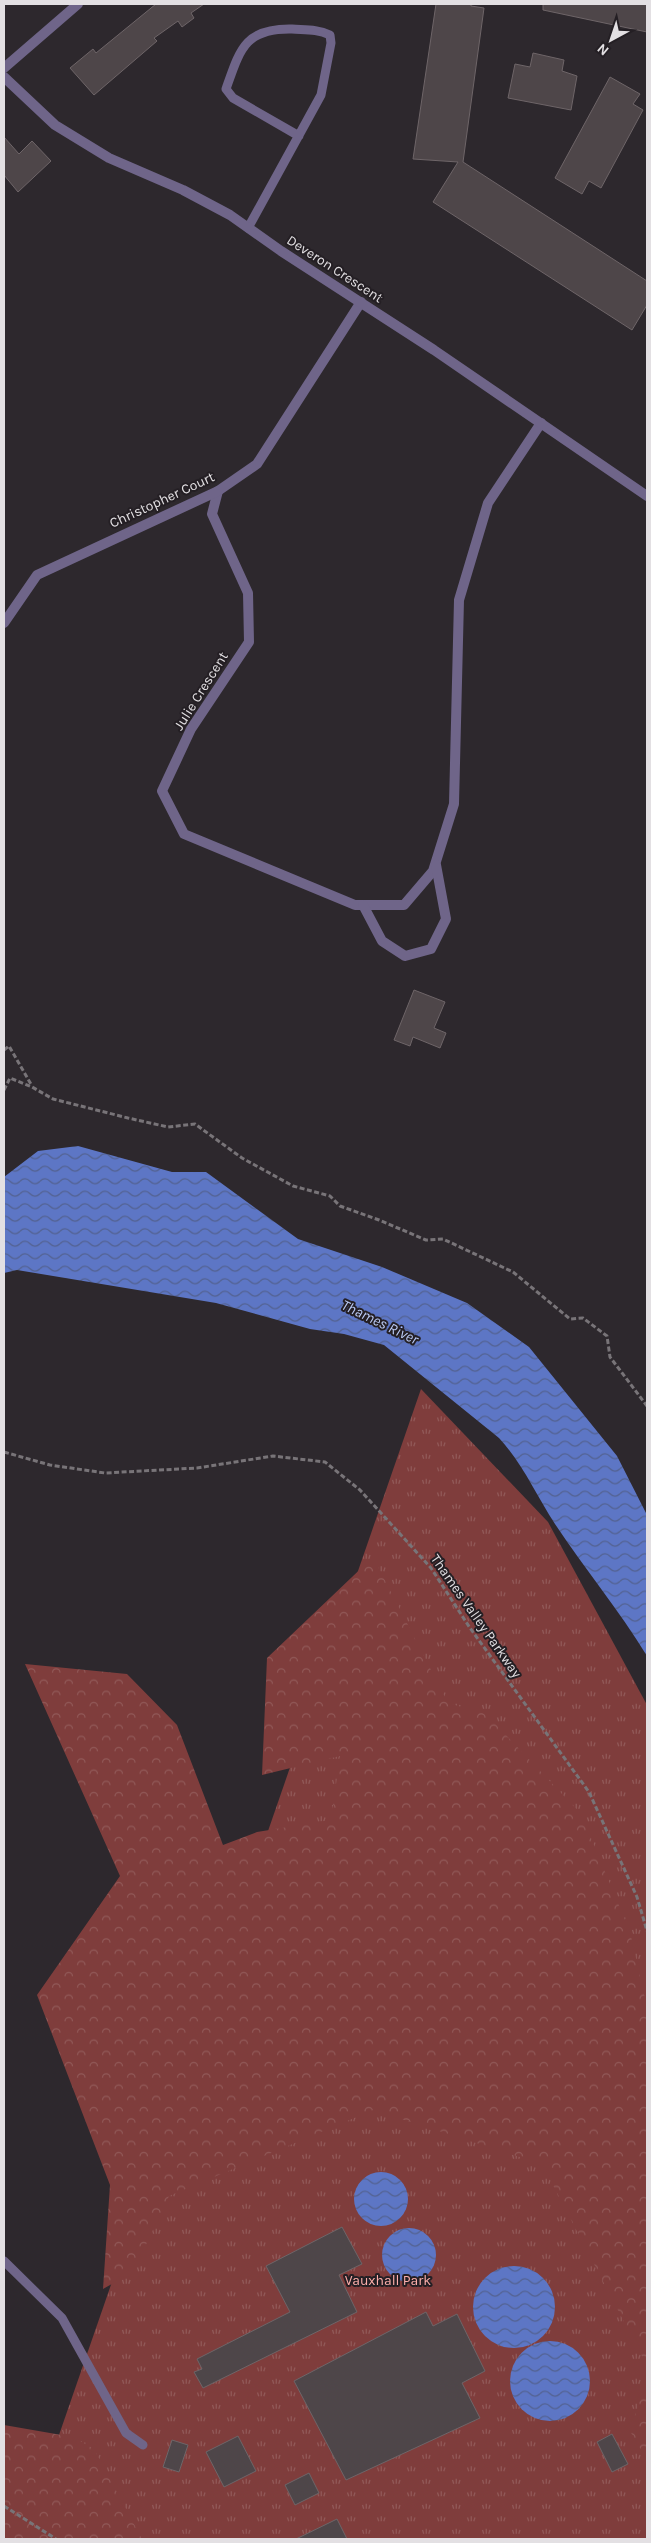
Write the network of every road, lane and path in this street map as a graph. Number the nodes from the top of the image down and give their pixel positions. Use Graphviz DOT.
graph roads {
  1 [pos="78,4"];
  2 [pos="4,68"];
  3 [pos="4,77"];
  4 [pos="299,136"];
  5 [pos="248,228"];
  6 [pos="361,302"];
  7 [pos="541,423"];
  8 [pos="218,491"];
  9 [pos="647,496"];
  10 [pos="4,623"];
  11 [pos="436,864"];
  12 [pos="364,905"];
  13 [pos="4,1050"];
  14 [pos="32,1087"];
  15 [pos="4,1090"];
  16 [pos="647,1406"];
  17 [pos="4,1452"];
  18 [pos="647,1932"];
  19 [pos="4,2261"];
  20 [pos="143,2445"];
  21 [pos="4,2506"];
  22 [pos="56,2539"];
  1 -- 2 [label="street"];
  3 -- 5 [label="street, Deveron Crescent"];
  4 -- 4 [label="lane"];
  4 -- 5 [label="lane"];
  5 -- 6 [label="street, Deveron Crescent"];
  6 -- 7 [label="street, Deveron Crescent"];
  6 -- 8 [label="street, Christopher Court"];
  7 -- 9 [label="street, Deveron Crescent"];
  7 -- 11 [label="street, Julie Crescent"];
  8 -- 10 [label="street, Christopher Court"];
  8 -- 12 [label="street, Julie Crescent"];
  11 -- 12 [label="street, Julie Crescent"];
  11 -- 12 [label="street, Julie Crescent"];
  13 -- 14 [label="path"];
  14 -- 15 [label="path"];
  14 -- 16 [label="path"];
  17 -- 18 [label="path, Thames Valley Parkway"];
  19 -- 20 [label="lane"];
  21 -- 22 [label="path"];
}
